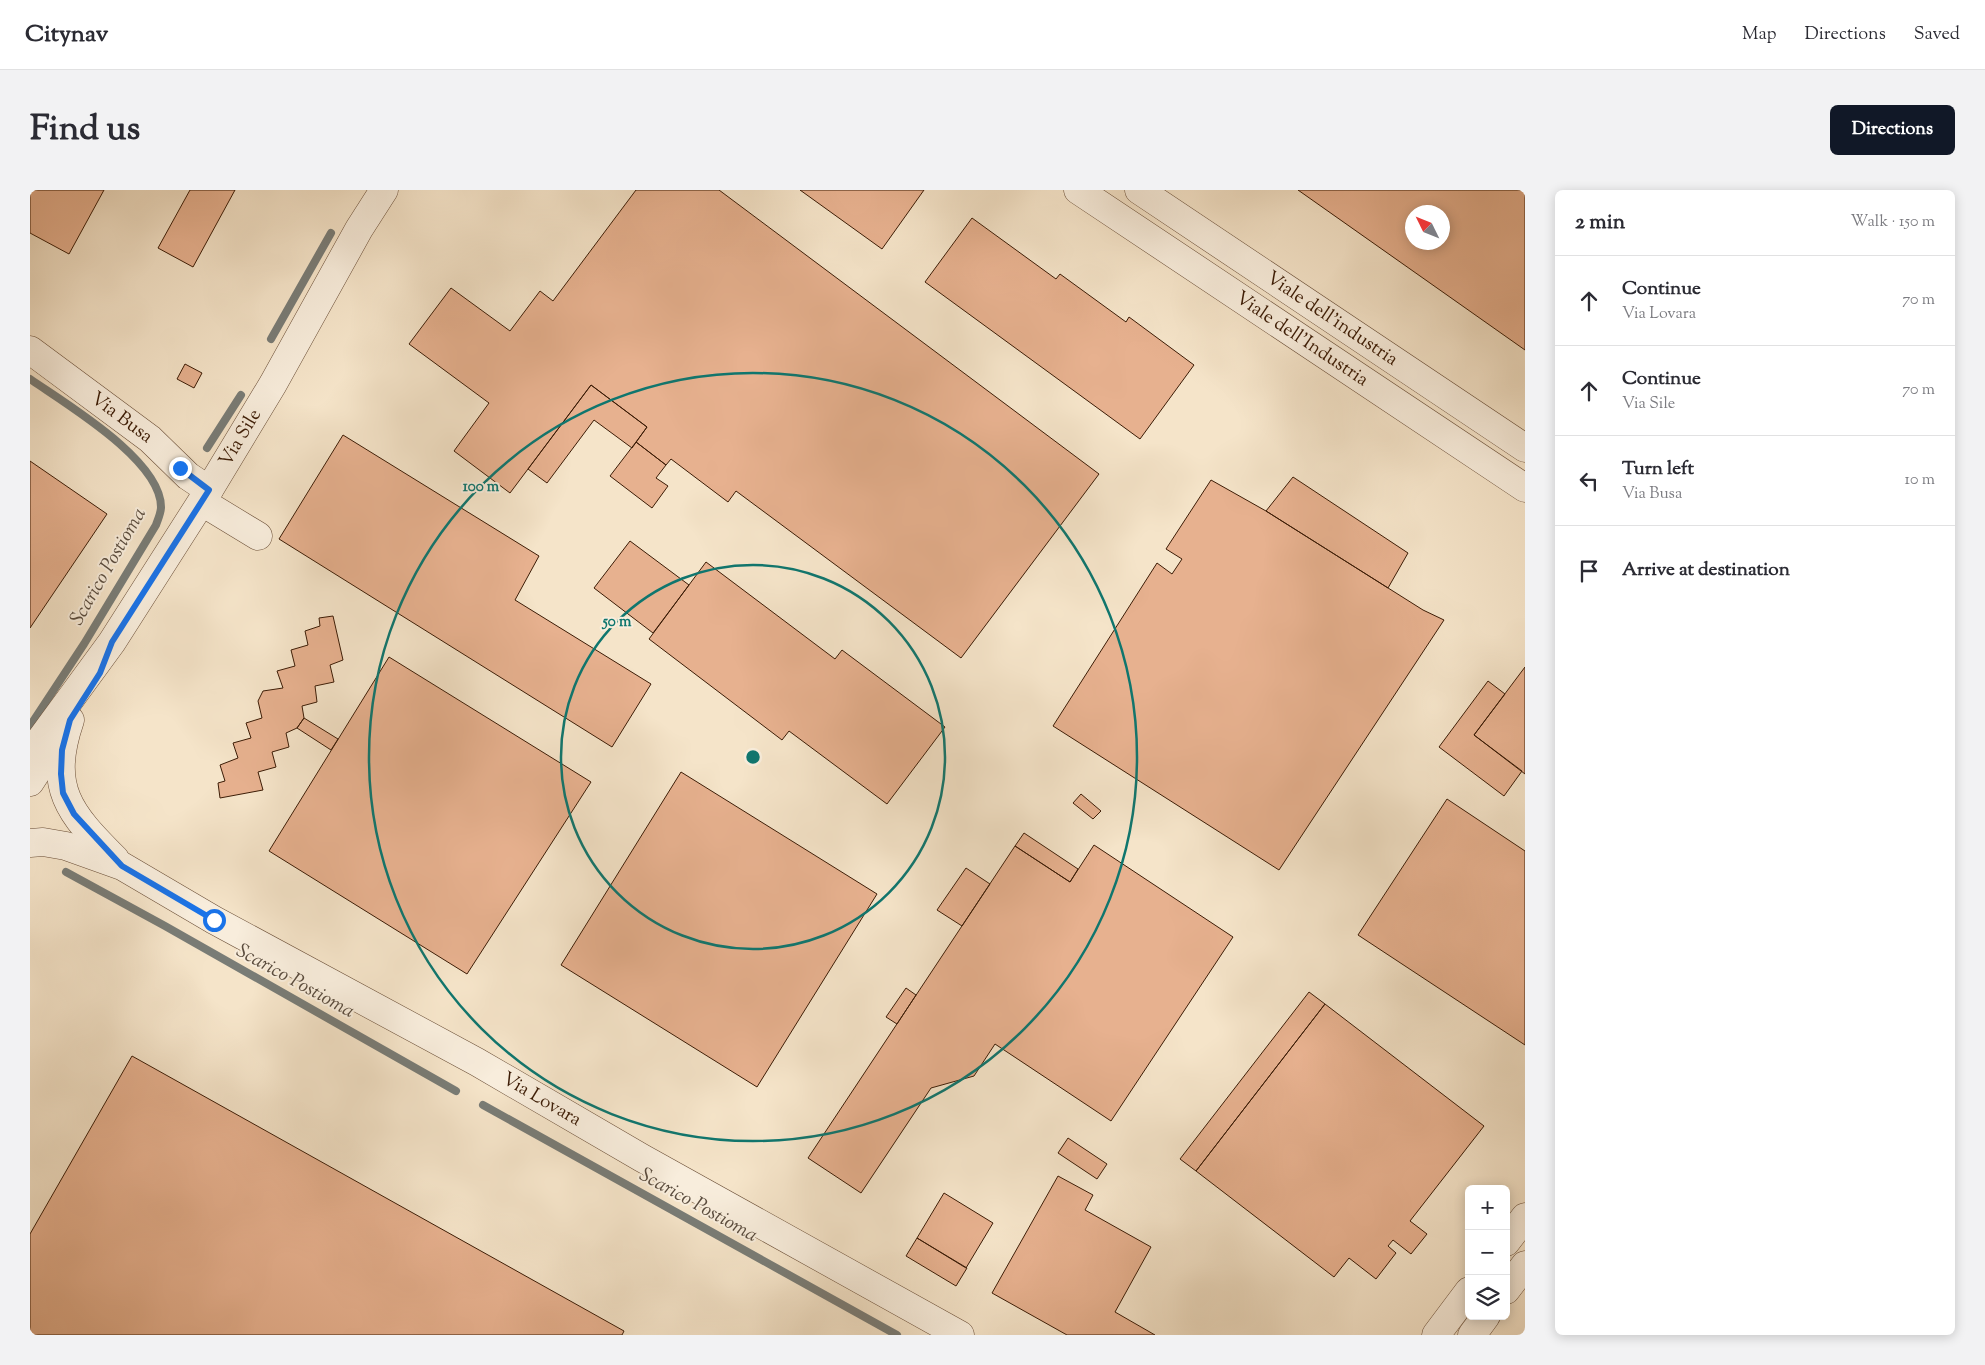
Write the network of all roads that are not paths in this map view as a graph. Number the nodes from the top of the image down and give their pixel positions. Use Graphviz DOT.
graph roads {
  1 [pos="371,190"];
  2 [pos="384,190"];
  3 [pos="1078,190"];
  4 [pos="1139,190"];
  5 [pos="359,229"];
  6 [pos="30,350"];
  7 [pos="1525,448"];
  8 [pos="1525,488"];
  9 [pos="206,496"];
  10 [pos="258,536"];
  11 [pos="112,642"];
  12 [pos="70,720"];
  13 [pos="30,754"];
  14 [pos="30,782"];
  15 [pos="30,843"];
  16 [pos="122,866"];
  17 [pos="1525,1217"];
  18 [pos="1510,1237"];
  19 [pos="1525,1265"];
  20 [pos="1510,1285"];
  21 [pos="1465,1296"];
  22 [pos="1483,1320"];
  23 [pos="957,1334"];
  24 [pos="1436,1335"];
  25 [pos="1472,1335"];
  1 -- 5 [label="street, Via Sile"];
  2 -- 5 [label="street, Via Sile"];
  3 -- 8 [label="street, Viale dell'Industria"];
  4 -- 7 [label="street, Viale dell'industria"];
  5 -- 9 [label="street, Via Sile"];
  6 -- 9 [label="street, Via Busa"];
  9 -- 10 [label="street, Via Busa"];
  9 -- 11 [label="street, Via Sile"];
  11 -- 12 [label="street, Via Sile"];
  11 -- 13 [label="street, Via Sile"];
  12 -- 14 [label="street, Via Sile"];
  12 -- 16 [label="street, Via Lovara"];
  15 -- 16 [label="street, Via Lovara"];
  16 -- 23 [label="street, Via Lovara"];
  17 -- 18 [label="street"];
  19 -- 20 [label="street"];
  21 -- 24 [label="street"];
  22 -- 25 [label="street"];
}
